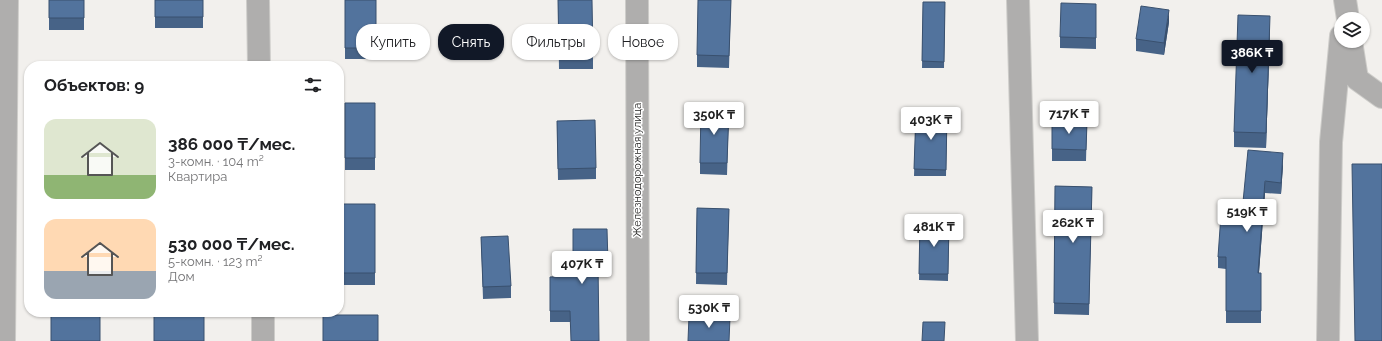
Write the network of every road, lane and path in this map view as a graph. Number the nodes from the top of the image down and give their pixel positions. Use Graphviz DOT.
graph roads {
  1 [pos="6,0"];
  2 [pos="258,0"];
  3 [pos="637,0"];
  4 [pos="1018,0"];
  5 [pos="1345,0"];
  6 [pos="1344,12"];
  7 [pos="1347,12"];
  8 [pos="1340,48"];
  9 [pos="1352,48"];
  10 [pos="259,61"];
  11 [pos="1382,97"];
  12 [pos="263,317"];
  13 [pos="4,341"];
  14 [pos="264,341"];
  15 [pos="638,341"];
  16 [pos="1027,341"];
  17 [pos="1328,341"];
  1 -- 13 [label="street"];
  2 -- 10 [label="street"];
  3 -- 15 [label="street, Железнодорожная улица"];
  4 -- 16 [label="street"];
  5 -- 6 [label="street"];
  5 -- 7 [label="street"];
  8 -- 17 [label="street"];
  9 -- 11 [label="street"];
  12 -- 14 [label="street"];
}
